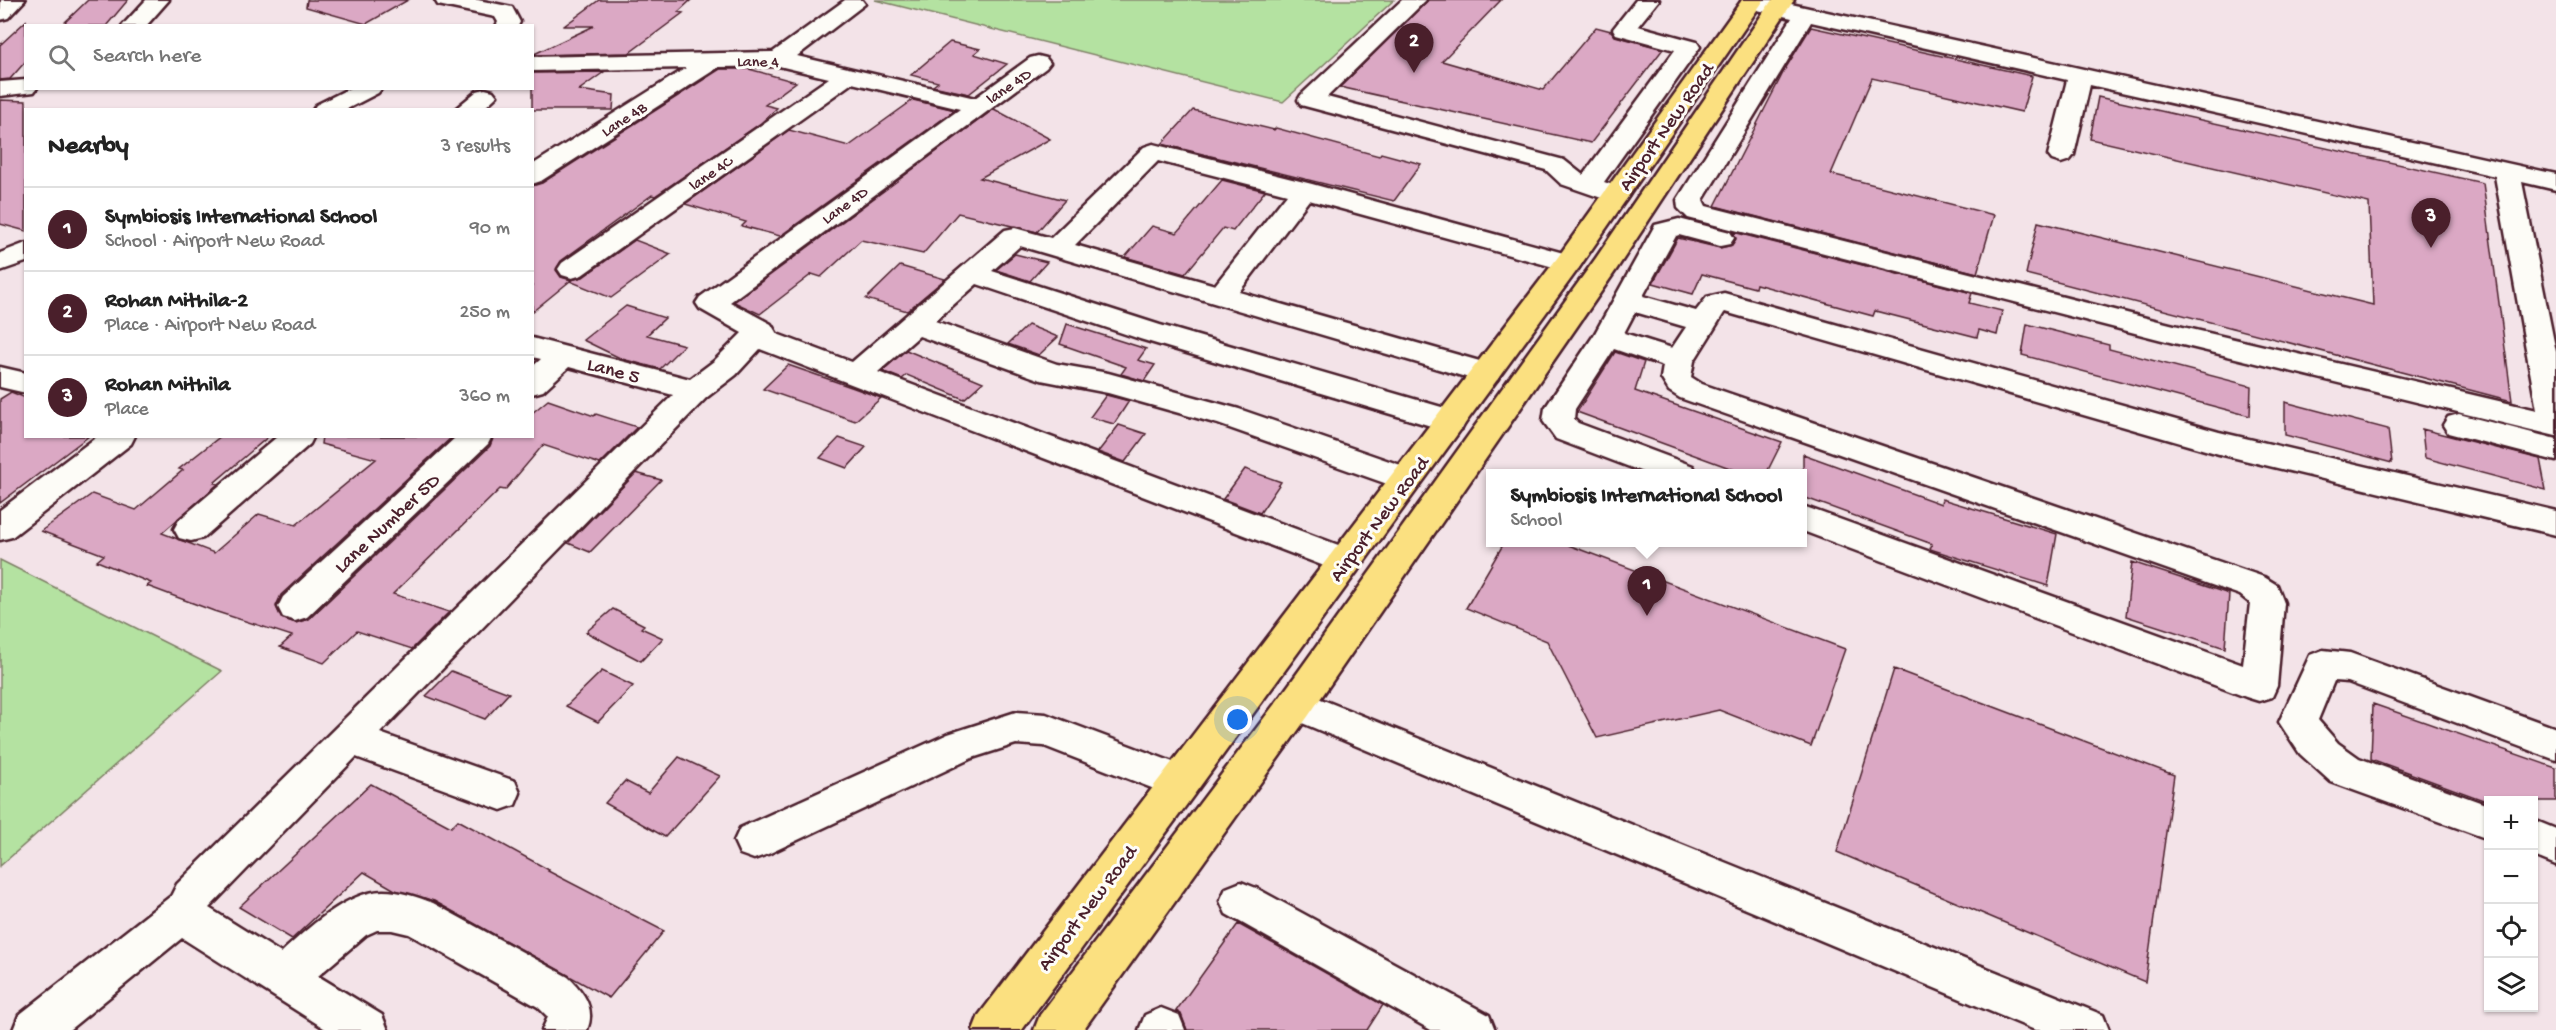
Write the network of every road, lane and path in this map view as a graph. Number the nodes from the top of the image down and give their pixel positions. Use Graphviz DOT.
graph roads {
  1 [pos="14,0"];
  2 [pos="158,0"];
  3 [pos="446,0"];
  4 [pos="1415,0"];
  5 [pos="1648,0"];
  6 [pos="854,4"];
  7 [pos="1774,5"];
  8 [pos="0,13"];
  9 [pos="135,24"];
  10 [pos="508,24"];
  11 [pos="779,59"];
  12 [pos="714,60"];
  13 [pos="1038,63"];
  14 [pos="534,64"];
  15 [pos="848,75"];
  16 [pos="2080,75"];
  17 [pos="24,87"];
  18 [pos="0,89"];
  19 [pos="366,90"];
  20 [pos="978,106"];
  21 [pos="329,108"];
  22 [pos="2061,155"];
  23 [pos="2507,171"];
  24 [pos="534,175"];
  25 [pos="2556,182"];
  26 [pos="1303,190"];
  27 [pos="1603,190"];
  28 [pos="0,240"];
  29 [pos="1056,247"];
  30 [pos="24,251"];
  31 [pos="24,251"];
  32 [pos="0,263"];
  33 [pos="1568,263"];
  34 [pos="572,269"];
  35 [pos="974,274"];
  36 [pos="1222,295"];
  37 [pos="1628,301"];
  38 [pos="1704,323"];
  39 [pos="915,324"];
  40 [pos="761,331"];
  41 [pos="1607,337"];
  42 [pos="2547,338"];
  43 [pos="534,347"];
  44 [pos="564,355"];
  45 [pos="1679,361"];
  46 [pos="1486,373"];
  47 [pos="856,375"];
  48 [pos="534,382"];
  49 [pos="695,391"];
  50 [pos="1451,421"];
  51 [pos="2556,433"];
  52 [pos="117,438"];
  53 [pos="297,438"];
  54 [pos="475,438"];
  55 [pos="1669,469"];
  56 [pos="1407,479"];
  57 [pos="1807,519"];
  58 [pos="2556,523"];
  59 [pos="0,528"];
  60 [pos="191,529"];
  61 [pos="1345,561"];
  62 [pos="295,607"];
  63 [pos="2259,686"];
  64 [pos="1296,704"];
  65 [pos="2299,716"];
  66 [pos="350,738"];
  67 [pos="2556,744"];
  68 [pos="1180,782"];
  69 [pos="501,793"];
  70 [pos="2484,821"];
  71 [pos="2538,840"];
  72 [pos="754,841"];
  73 [pos="2556,847"];
  74 [pos="1241,901"];
  75 [pos="186,909"];
  76 [pos="284,979"];
  77 [pos="35,1030"];
  78 [pos="366,1030"];
  79 [pos="564,1030"];
  80 [pos="995,1030"];
  81 [pos="1056,1030"];
  82 [pos="1473,1030"];
  83 [pos="2087,1030"];
  1 -- 8 [label="street"];
  2 -- 9 [label="street"];
  3 -- 10 [label="street"];
  4 -- 27 [label="street"];
  5 -- 27 [label="street"];
  6 -- 11 [label="street"];
  7 -- 16 [label="street"];
  7 -- 27 [label="main road, Airport New Road"];
  7 -- 51 [label="street"];
  7 -- 64 [label="main road, Airport New Road"];
  11 -- 12 [label="street, Lane 4"];
  11 -- 15 [label="street, Lane 4"];
  12 -- 14 [label="street, Lane 4"];
  12 -- 24 [label="street, Lane 4B"];
  13 -- 20 [label="street, lane 4D"];
  15 -- 20 [label="street, Lane 4"];
  15 -- 34 [label="street, lane 4C"];
  16 -- 22 [label="street"];
  16 -- 23 [label="street"];
  17 -- 18 [label="street"];
  19 -- 21 [label="street"];
  20 -- 40 [label="street, Lane 4D"];
  23 -- 25 [label="street"];
  23 -- 42 [label="street"];
  26 -- 29 [label="street"];
  26 -- 33 [label="street"];
  26 -- 36 [label="street"];
  27 -- 33 [label="main road, Airport New Road"];
  28 -- 30 [label="street"];
  29 -- 35 [label="street"];
  29 -- 36 [label="street"];
  31 -- 32 [label="street"];
  33 -- 46 [label="main road, Airport New Road"];
  35 -- 39 [label="street"];
  35 -- 50 [label="street"];
  36 -- 46 [label="street"];
  37 -- 38 [label="street"];
  37 -- 41 [label="street"];
  37 -- 51 [label="street"];
  38 -- 45 [label="street"];
  38 -- 58 [label="street"];
  39 -- 47 [label="street"];
  39 -- 56 [label="street"];
  40 -- 47 [label="street"];
  40 -- 49 [label="street"];
  41 -- 45 [label="street"];
  41 -- 55 [label="street"];
  42 -- 51 [label="street"];
  43 -- 44 [label="street, Lane 5"];
  44 -- 48 [label="street"];
  44 -- 49 [label="street, Lane 5"];
  45 -- 63 [label="street"];
  46 -- 50 [label="main road, Airport New Road"];
  47 -- 61 [label="street"];
  49 -- 66 [label="street"];
  50 -- 56 [label="main road, Airport New Road"];
  52 -- 59 [label="street"];
  53 -- 60 [label="street"];
  54 -- 62 [label="street, Lane Number 5D"];
  56 -- 61 [label="main road, Airport New Road"];
  57 -- 63 [label="street"];
  61 -- 68 [label="main road, Airport New Road"];
  63 -- 65 [label="street"];
  64 -- 81 [label="main road, Airport New Road"];
  64 -- 83 [label="street"];
  65 -- 67 [label="street"];
  65 -- 70 [label="street"];
  66 -- 69 [label="street"];
  66 -- 75 [label="street"];
  68 -- 72 [label="street"];
  68 -- 80 [label="main road, Airport New Road"];
  71 -- 73 [label="street"];
  74 -- 82 [label="street"];
  75 -- 76 [label="street"];
  75 -- 77 [label="street"];
  76 -- 78 [label="street"];
  76 -- 79 [label="street"];
}
